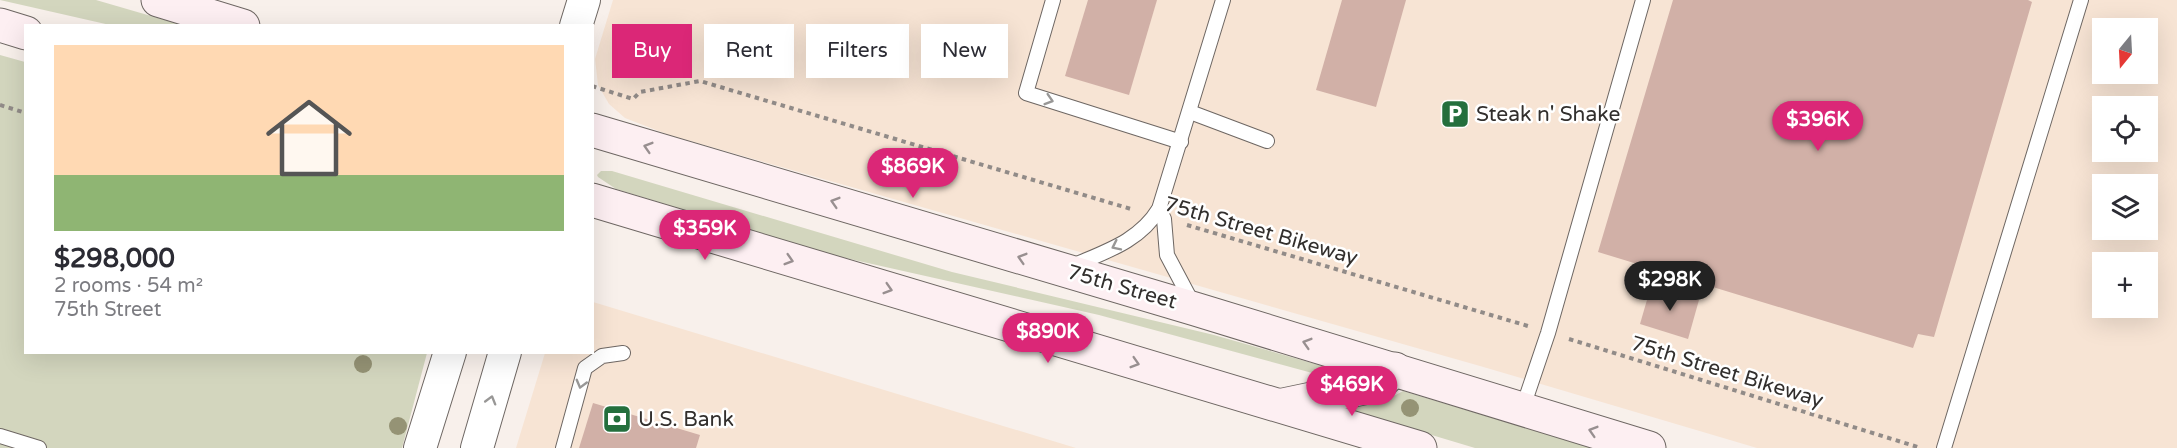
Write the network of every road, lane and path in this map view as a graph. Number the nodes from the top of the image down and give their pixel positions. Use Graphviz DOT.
graph roads {
  1 [pos="158,0"];
  2 [pos="584,0"];
  3 [pos="1053,0"];
  4 [pos="1223,0"];
  5 [pos="1643,0"];
  6 [pos="2081,0"];
  7 [pos="236,24"];
  8 [pos="577,24"];
  9 [pos="0,25"];
  10 [pos="24,32"];
  11 [pos="594,87"];
  12 [pos="0,105"];
  13 [pos="24,112"];
  14 [pos="1190,112"];
  15 [pos="594,131"];
  16 [pos="1266,141"];
  17 [pos="1181,142"];
  18 [pos="594,201"];
  19 [pos="1159,214"];
  20 [pos="1063,270"];
  21 [pos="1195,309"];
  22 [pos="1548,333"];
  23 [pos="623,353"];
  24 [pos="449,354"];
  25 [pos="504,354"];
  26 [pos="1395,369"];
  27 [pos="1279,406"];
  28 [pos="1522,410"];
  29 [pos="0,436"];
  30 [pos="39,448"];
  31 [pos="420,448"];
  32 [pos="477,448"];
  33 [pos="563,448"];
  34 [pos="1420,448"];
  35 [pos="1649,448"];
  36 [pos="1921,448"];
  37 [pos="1944,448"];
  1 -- 7 [label="main road"];
  2 -- 8 [label="street"];
  3 -- 17 [label="lane, one-way"];
  4 -- 14 [label="lane"];
  5 -- 22 [label="lane"];
  6 -- 37 [label="lane"];
  9 -- 10 [label="main road"];
  11 -- 19 [label="path, 75th Street Bikeway"];
  12 -- 13 [label="path"];
  14 -- 16 [label="lane"];
  14 -- 17 [label="lane"];
  20 -- 15 [label="main road, 75th Street, one-way"];
  17 -- 19 [label="lane"];
  18 -- 27 [label="main road, one-way"];
  19 -- 20 [label="lane, one-way"];
  19 -- 21 [label="lane"];
  19 -- 22 [label="path, 75th Street Bikeway"];
  20 -- 21 [label="main road, 75th Street"];
  26 -- 21 [label="main road, 75th Street, one-way"];
  22 -- 28 [label="lane"];
  22 -- 36 [label="path, 75th Street Bikeway"];
  23 -- 33 [label="lane, one-way"];
  24 -- 31 [label="street"];
  32 -- 25 [label="street, one-way"];
  26 -- 27 [label="main road"];
  26 -- 28 [label="main road, 75th Street"];
  27 -- 34 [label="main road"];
  35 -- 28 [label="main road, 75th Street, one-way"];
  29 -- 30 [label="lane"];
}
